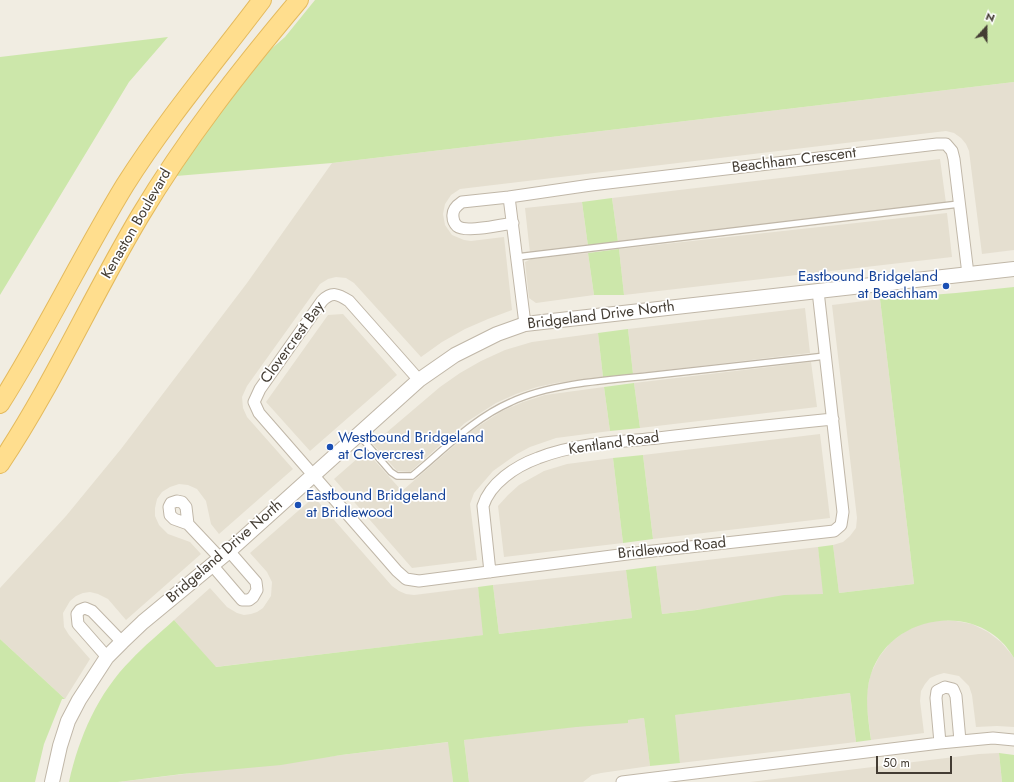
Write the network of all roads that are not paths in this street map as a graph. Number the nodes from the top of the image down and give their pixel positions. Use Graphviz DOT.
graph roads {
  1 [pos="262,0"];
  2 [pos="299,0"];
  3 [pos="509,196"];
  4 [pos="958,204"];
  5 [pos="513,223"];
  6 [pos="517,257"];
  7 [pos="1014,269"];
  8 [pos="968,274"];
  9 [pos="818,291"];
  10 [pos="525,324"];
  11 [pos="825,356"];
  12 [pos="419,380"];
  13 [pos="0,404"];
  14 [pos="833,419"];
  15 [pos="358,434"];
  16 [pos="0,464"];
  17 [pos="313,475"];
  18 [pos="188,524"];
  19 [pos="220,558"];
  20 [pos="490,572"];
  21 [pos="122,642"];
  22 [pos="107,657"];
  23 [pos="1014,740"];
  24 [pos="960,741"];
  25 [pos="940,743"];
  26 [pos="52,782"];
  27 [pos="622,782"];
  1 -- 13 [label="main road, Kenaston Boulevard"];
  2 -- 16 [label="main road, Kenaston Boulevard"];
  3 -- 4 [label="street, Beachham Crescent"];
  3 -- 5 [label="street"];
  3 -- 5 [label="street, Beachham Crescent"];
  4 -- 6 [label="lane"];
  4 -- 8 [label="street, Beachham Crescent"];
  5 -- 6 [label="street"];
  6 -- 10 [label="street"];
  7 -- 8 [label="street, Bridgeland Drive North"];
  8 -- 9 [label="street, Bridgeland Drive North"];
  9 -- 10 [label="street, Bridgeland Drive North"];
  9 -- 11 [label="street, Bridlewood Road"];
  10 -- 12 [label="street, Bridgeland Drive North"];
  11 -- 14 [label="street, Bridlewood Road"];
  11 -- 15 [label="lane"];
  12 -- 15 [label="street, Bridgeland Drive North"];
  12 -- 17 [label="street, Clovercrest Bay"];
  14 -- 20 [label="street, Kentland Road"];
  14 -- 20 [label="street, Bridlewood Road"];
  15 -- 17 [label="street, Bridgeland Drive North"];
  17 -- 19 [label="street, Bridgeland Drive North"];
  17 -- 20 [label="street, Bridlewood Road"];
  18 -- 19 [label="street"];
  19 -- 21 [label="street, Bridgeland Drive North"];
  21 -- 22 [label="street, Bridgeland Drive North"];
  21 -- 22 [label="street"];
  22 -- 26 [label="street, Bridgeland Drive North"];
  23 -- 24 [label="street"];
  24 -- 25 [label="street"];
  24 -- 25 [label="street"];
  25 -- 27 [label="street"];
}
